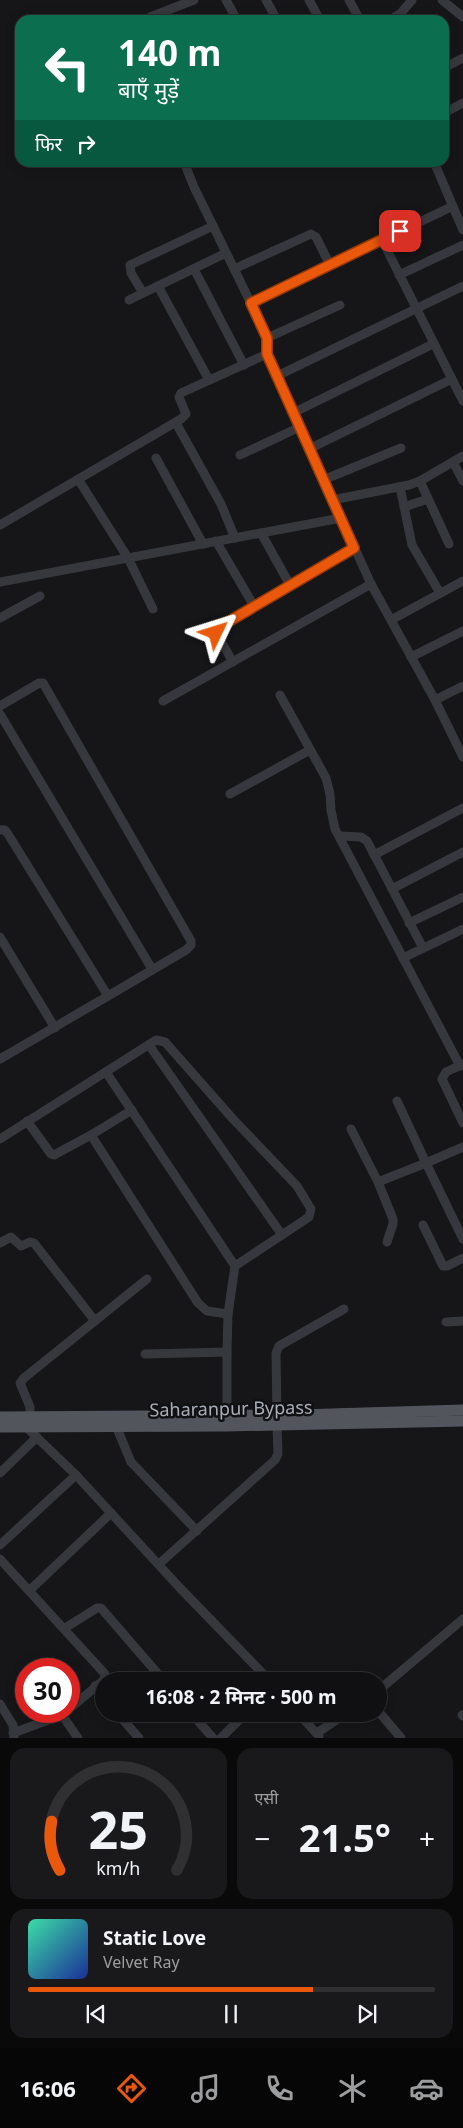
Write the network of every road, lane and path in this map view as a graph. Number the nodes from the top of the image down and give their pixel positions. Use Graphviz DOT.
graph roads {
  1 [pos="194,0"];
  2 [pos="226,0"];
  3 [pos="266,0"];
  4 [pos="309,0"];
  5 [pos="412,0"];
  6 [pos="442,0"];
  7 [pos="353,2"];
  8 [pos="155,15"];
  9 [pos="234,15"];
  10 [pos="274,15"];
  11 [pos="317,15"];
  12 [pos="358,15"];
  13 [pos="399,15"];
  14 [pos="463,17"];
  15 [pos="463,58"];
  16 [pos="449,65"];
  17 [pos="463,103"];
  18 [pos="449,110"];
  19 [pos="186,167"];
  20 [pos="436,167"];
  21 [pos="453,206"];
  22 [pos="213,226"];
  23 [pos="463,230"];
  24 [pos="382,240"];
  25 [pos="463,245"];
  26 [pos="226,253"];
  27 [pos="330,265"];
  28 [pos="194,269"];
  29 [pos="234,269"];
  30 [pos="399,275"];
  31 [pos="158,286"];
  32 [pos="463,286"];
  33 [pos="143,293"];
  34 [pos="129,300"];
  35 [pos="251,303"];
  36 [pos="340,305"];
  37 [pos="416,310"];
  38 [pos="267,338"];
  39 [pos="433,344"];
  40 [pos="267,354"];
  41 [pos="244,364"];
  42 [pos="277,376"];
  43 [pos="452,379"];
  44 [pos="209,380"];
  45 [pos="463,401"];
  46 [pos="293,413"];
  47 [pos="176,422"];
  48 [pos="300,428"];
  49 [pos="309,448"];
  50 [pos="401,448"];
  51 [pos="240,455"];
  52 [pos="463,456"];
  53 [pos="156,458"];
  54 [pos="454,462"];
  55 [pos="78,479"];
  56 [pos="323,480"];
  57 [pos="420,481"];
  58 [pos="463,481"];
  59 [pos="400,488"];
  60 [pos="428,499"];
  61 [pos="332,500"];
  62 [pos="404,507"];
  63 [pos="340,518"];
  64 [pos="0,525"];
  65 [pos="261,533"];
  66 [pos="235,538"];
  67 [pos="216,541"];
  68 [pos="203,544"];
  69 [pos="448,544"];
  70 [pos="354,548"];
  71 [pos="128,558"];
  72 [pos="463,580"];
  73 [pos="0,582"];
  74 [pos="371,584"];
  75 [pos="290,585"];
  76 [pos="440,593"];
  77 [pos="40,596"];
  78 [pos="254,606"];
  79 [pos="152,609"];
  80 [pos="0,618"];
  81 [pos="391,620"];
  82 [pos="463,630"];
  83 [pos="411,657"];
  84 [pos="233,662"];
  85 [pos="463,686"];
  86 [pos="280,695"];
  87 [pos="435,700"];
  88 [pos="162,701"];
  89 [pos="0,706"];
  90 [pos="0,714"];
  91 [pos="459,738"];
  92 [pos="310,750"];
  93 [pos="463,756"];
  94 [pos="230,794"];
  95 [pos="463,808"];
  96 [pos="0,830"];
  97 [pos="340,836"];
  98 [pos="463,852"];
  99 [pos="374,855"];
  100 [pos="392,889"];
  101 [pos="463,897"];
  102 [pos="409,923"];
  103 [pos="463,929"];
  104 [pos="0,937"];
  105 [pos="423,948"];
  106 [pos="403,958"];
  107 [pos="152,969"];
  108 [pos="108,996"];
  109 [pos="55,1028"];
  110 [pos="149,1045"];
  111 [pos="0,1059"];
  112 [pos="461,1065"];
  113 [pos="106,1072"];
  114 [pos="397,1101"];
  115 [pos="132,1110"];
  116 [pos="27,1121"];
  117 [pos="463,1123"];
  118 [pos="351,1129"];
  119 [pos="91,1135"];
  120 [pos="0,1139"];
  121 [pos="463,1147"];
  122 [pos="426,1163"];
  123 [pos="378,1182"];
  124 [pos="423,1225"];
  125 [pos="282,1235"];
  126 [pos="463,1239"];
  127 [pos="387,1242"];
  128 [pos="0,1243"];
  129 [pos="463,1258"];
  130 [pos="235,1266"];
  131 [pos="147,1278"];
  132 [pos="344,1309"];
  133 [pos="228,1314"];
  134 [pos="95,1321"];
  135 [pos="463,1321"];
  136 [pos="446,1322"];
  137 [pos="227,1352"];
  138 [pos="145,1354"];
  139 [pos="463,1410"];
  140 [pos="227,1415"];
  141 [pos="0,1417"];
  142 [pos="27,1420"];
  143 [pos="249,1420"];
  144 [pos="277,1420"];
  145 [pos="463,1421"];
  146 [pos="116,1426"];
  147 [pos="0,1427"];
  148 [pos="37,1437"];
  149 [pos="0,1473"];
  150 [pos="76,1475"];
  151 [pos="111,1513"];
  152 [pos="197,1531"];
  153 [pos="0,1545"];
  154 [pos="0,1559"];
  155 [pos="159,1564"];
  156 [pos="29,1591"];
  157 [pos="463,1619"];
  158 [pos="65,1628"];
  159 [pos="103,1672"];
  160 [pos="156,1672"];
  161 [pos="261,1672"];
  162 [pos="387,1683"];
  163 [pos="95,1686"];
  164 [pos="80,1699"];
  165 [pos="0,1704"];
  166 [pos="387,1721"];
  167 [pos="125,1722"];
  168 [pos="199,1722"];
  169 [pos="238,1722"];
  170 [pos="306,1722"];
  171 [pos="336,1722"];
  172 [pos="42,1723"];
  173 [pos="71,1723"];
  174 [pos="13,1736"];
  175 [pos="318,1736"];
  176 [pos="78,1738"];
  177 [pos="139,1738"];
  178 [pos="213,1738"];
  179 [pos="221,1738"];
  180 [pos="401,1738"];
  1 -- 8 [label="street"];
  2 -- 9 [label="street"];
  3 -- 10 [label="street"];
  4 -- 11 [label="street"];
  5 -- 13 [label="street"];
  6 -- 14 [label="street"];
  7 -- 12 [label="street"];
  15 -- 16 [label="street"];
  17 -- 18 [label="street"];
  19 -- 22 [label="street"];
  20 -- 21 [label="street"];
  21 -- 23 [label="street"];
  21 -- 24 [label="street"];
  22 -- 26 [label="street"];
  22 -- 33 [label="street"];
  24 -- 27 [label="street"];
  24 -- 30 [label="street"];
  25 -- 30 [label="street"];
  26 -- 28 [label="street"];
  26 -- 29 [label="street"];
  27 -- 29 [label="street"];
  27 -- 35 [label="street"];
  28 -- 31 [label="street"];
  28 -- 41 [label="street"];
  29 -- 35 [label="street"];
  30 -- 37 [label="street"];
  31 -- 33 [label="street"];
  31 -- 44 [label="street"];
  32 -- 37 [label="street"];
  33 -- 34 [label="street"];
  35 -- 38 [label="street"];
  36 -- 38 [label="street"];
  37 -- 39 [label="street"];
  37 -- 42 [label="street"];
  38 -- 40 [label="street"];
  39 -- 43 [label="street"];
  39 -- 46 [label="street"];
  40 -- 41 [label="street"];
  40 -- 42 [label="street"];
  41 -- 44 [label="street"];
  42 -- 46 [label="street"];
  43 -- 45 [label="street"];
  43 -- 49 [label="street"];
  44 -- 47 [label="street"];
  46 -- 48 [label="street"];
  47 -- 55 [label="street"];
  47 -- 66 [label="street"];
  48 -- 49 [label="street"];
  48 -- 51 [label="street"];
  49 -- 56 [label="street"];
  50 -- 56 [label="street"];
  52 -- 54 [label="street"];
  53 -- 68 [label="street"];
  54 -- 57 [label="street"];
  54 -- 58 [label="street"];
  55 -- 64 [label="street"];
  55 -- 71 [label="street"];
  56 -- 61 [label="street"];
  57 -- 59 [label="street"];
  57 -- 60 [label="street"];
  59 -- 61 [label="street"];
  59 -- 62 [label="street"];
  60 -- 62 [label="street"];
  60 -- 69 [label="street"];
  61 -- 63 [label="street"];
  62 -- 76 [label="street"];
  63 -- 65 [label="street"];
  63 -- 70 [label="street"];
  65 -- 66 [label="street"];
  65 -- 75 [label="street"];
  66 -- 67 [label="street"];
  67 -- 68 [label="street"];
  67 -- 78 [label="street"];
  68 -- 71 [label="street"];
  70 -- 74 [label="street"];
  70 -- 75 [label="street"];
  71 -- 73 [label="street"];
  71 -- 79 [label="street"];
  72 -- 76 [label="street"];
  74 -- 81 [label="street"];
  74 -- 84 [label="street"];
  75 -- 78 [label="street"];
  76 -- 81 [label="street"];
  77 -- 80 [label="street"];
  78 -- 84 [label="street"];
  81 -- 83 [label="street"];
  82 -- 83 [label="street"];
  83 -- 87 [label="street"];
  84 -- 88 [label="street"];
  85 -- 87 [label="street"];
  86 -- 92 [label="street"];
  87 -- 91 [label="street"];
  89 -- 107 [label="street"];
  90 -- 107 [label="street"];
  91 -- 93 [label="street"];
  92 -- 94 [label="street"];
  92 -- 97 [label="street"];
  95 -- 99 [label="street"];
  96 -- 108 [label="street"];
  97 -- 99 [label="street"];
  97 -- 106 [label="street"];
  98 -- 100 [label="street"];
  99 -- 100 [label="street"];
  100 -- 102 [label="street"];
  101 -- 102 [label="street"];
  102 -- 105 [label="street"];
  103 -- 105 [label="street"];
  104 -- 109 [label="street"];
  105 -- 106 [label="street"];
  106 -- 112 [label="street"];
  107 -- 108 [label="street"];
  108 -- 109 [label="street"];
  109 -- 111 [label="street"];
  110 -- 113 [label="street"];
  110 -- 125 [label="street"];
  110 -- 125 [label="street"];
  112 -- 117 [label="street"];
  113 -- 115 [label="street"];
  113 -- 116 [label="street"];
  114 -- 122 [label="street"];
  115 -- 119 [label="street"];
  115 -- 130 [label="street"];
  116 -- 119 [label="street"];
  116 -- 120 [label="street"];
  118 -- 123 [label="street"];
  119 -- 133 [label="street"];
  121 -- 122 [label="street"];
  122 -- 123 [label="street"];
  122 -- 126 [label="street"];
  123 -- 127 [label="street"];
  124 -- 129 [label="street"];
  125 -- 130 [label="street"];
  128 -- 134 [label="street"];
  130 -- 133 [label="street"];
  131 -- 134 [label="street"];
  132 -- 144 [label="street"];
  133 -- 137 [label="street"];
  134 -- 142 [label="street"];
  135 -- 136 [label="street"];
  137 -- 138 [label="street"];
  137 -- 140 [label="street"];
  139 -- 144 [label="main road"];
  140 -- 142 [label="main road"];
  140 -- 143 [label="main road"];
  141 -- 142 [label="main road"];
  142 -- 146 [label="main road, Saharanpur Bypass"];
  142 -- 147 [label="main road, Saharanpur Bypass"];
  142 -- 148 [label="street"];
  143 -- 144 [label="main road, Saharanpur Bypass"];
  143 -- 146 [label="main road, Saharanpur Bypass"];
  144 -- 145 [label="main road, Saharanpur Bypass"];
  144 -- 152 [label="street"];
  146 -- 152 [label="street"];
  148 -- 149 [label="street"];
  148 -- 150 [label="street"];
  150 -- 151 [label="street"];
  150 -- 153 [label="street"];
  151 -- 155 [label="street"];
  151 -- 156 [label="street"];
  152 -- 155 [label="street"];
  154 -- 156 [label="street"];
  155 -- 161 [label="street"];
  156 -- 158 [label="street"];
  157 -- 162 [label="street"];
  158 -- 159 [label="street"];
  158 -- 160 [label="street"];
  163 -- 164 [label="street"];
  165 -- 174 [label="street"];
  166 -- 180 [label="street"];
  167 -- 177 [label="street"];
  168 -- 178 [label="street"];
  169 -- 179 [label="street"];
  170 -- 175 [label="street"];
  171 -- 175 [label="street"];
  172 -- 174 [label="street"];
  173 -- 176 [label="street"];
}
